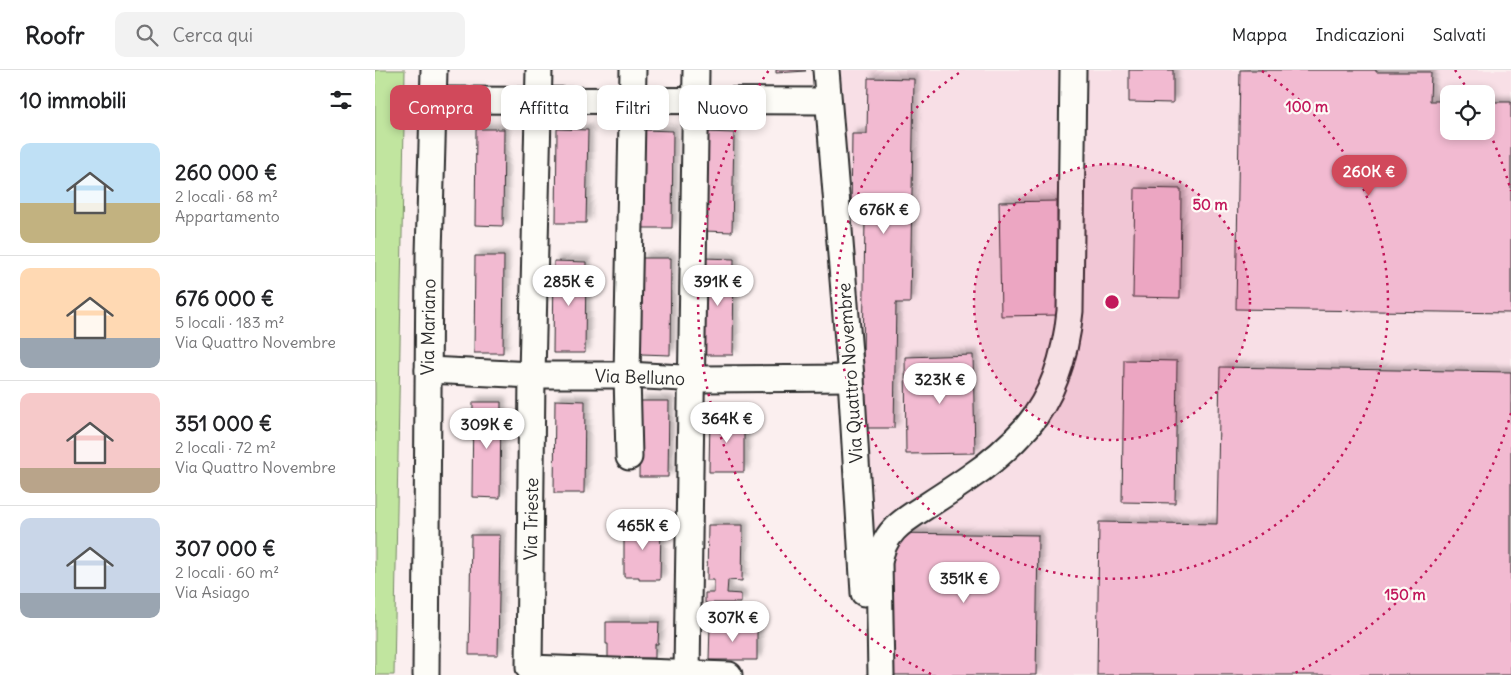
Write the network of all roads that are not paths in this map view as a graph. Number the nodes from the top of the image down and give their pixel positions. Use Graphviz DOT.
graph roads {
  1 [pos="433,70"];
  2 [pos="539,70"];
  3 [pos="633,70"];
  4 [pos="695,70"];
  5 [pos="826,70"];
  6 [pos="1073,70"];
  7 [pos="433,85"];
  8 [pos="539,85"];
  9 [pos="633,85"];
  10 [pos="695,85"];
  11 [pos="766,101"];
  12 [pos="828,101"];
  13 [pos="432,130"];
  14 [pos="538,130"];
  15 [pos="632,130"];
  16 [pos="695,130"];
  17 [pos="428,370"];
  18 [pos="532,375"];
  19 [pos="627,375"];
  20 [pos="851,378"];
  21 [pos="691,379"];
  22 [pos="629,458"];
  23 [pos="687,672"];
  24 [pos="426,675"];
  25 [pos="729,675"];
  26 [pos="865,675"];
  27 [pos="881,675"];
  1 -- 7 [label="street, Via Mariano"];
  2 -- 8 [label="street, Via Trieste"];
  3 -- 9 [label="street"];
  4 -- 10 [label="street"];
  5 -- 12 [label="street, Via Quattro Novembre"];
  6 -- 27 [label="street"];
  11 -- 12 [label="street"];
  12 -- 20 [label="street, Via Quattro Novembre"];
  13 -- 17 [label="street, Via Mariano"];
  14 -- 18 [label="street, Via Trieste"];
  15 -- 19 [label="street"];
  16 -- 21 [label="street"];
  17 -- 18 [label="street, Via Belluno"];
  17 -- 24 [label="street, Via Mariano"];
  18 -- 19 [label="street, Via Belluno"];
  18 -- 23 [label="street, Via Trieste"];
  19 -- 21 [label="street, Via Belluno"];
  19 -- 22 [label="street"];
  20 -- 21 [label="street, Via Belluno"];
  20 -- 26 [label="street, Via Quattro Novembre"];
  21 -- 23 [label="street"];
  23 -- 25 [label="street"];
}
